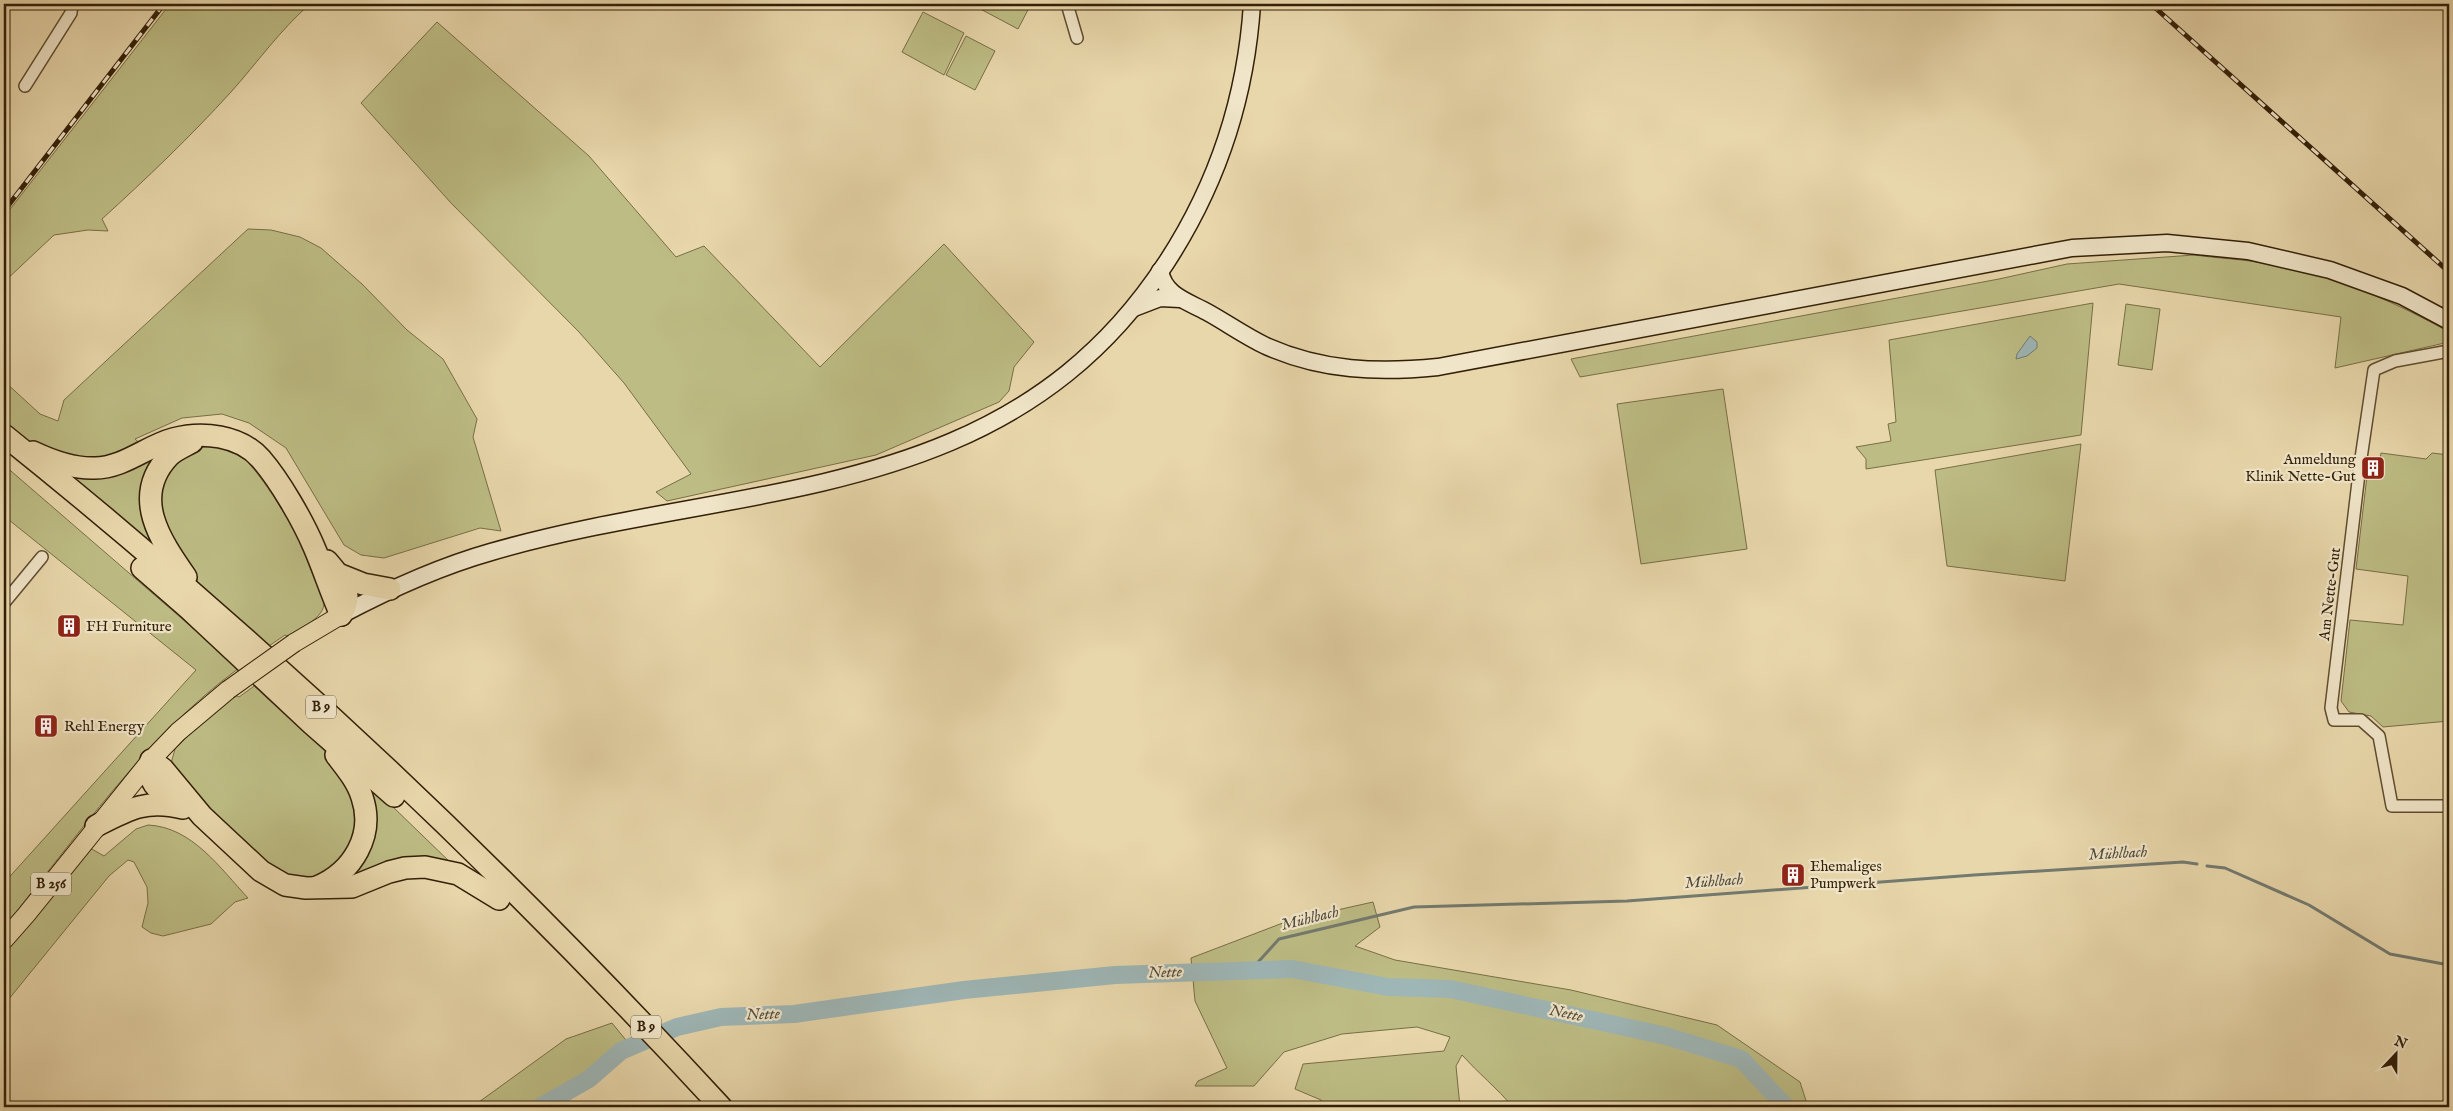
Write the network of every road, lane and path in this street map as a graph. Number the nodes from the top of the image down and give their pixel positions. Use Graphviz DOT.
graph roads {
  1 [pos="72,4"];
  2 [pos="1068,4"];
  3 [pos="1252,4"];
  4 [pos="1077,38"];
  5 [pos="25,86"];
  6 [pos="1160,271"];
  7 [pos="1180,299"];
  8 [pos="1132,309"];
  9 [pos="1208,312"];
  10 [pos="2449,321"];
  11 [pos="2449,352"];
  12 [pos="201,436"];
  13 [pos="7,443"];
  14 [pos="314,546"];
  15 [pos="42,557"];
  16 [pos="338,574"];
  17 [pos="390,589"];
  18 [pos="198,596"];
  19 [pos="4,603"];
  20 [pos="341,615"];
  21 [pos="312,724"];
  22 [pos="152,760"];
  23 [pos="2449,806"];
  24 [pos="183,808"];
  25 [pos="202,816"];
  26 [pos="96,826"];
  27 [pos="315,888"];
  28 [pos="499,899"];
  29 [pos="4,940"];
  30 [pos="603,992"];
  31 [pos="679,1071"];
  32 [pos="704,1107"];
  33 [pos="722,1107"];
  1 -- 5 [label="street"];
  2 -- 4 [label="street"];
  3 -- 6 [label="main road"];
  6 -- 7 [label="main road"];
  6 -- 8 [label="main road"];
  6 -- 9 [label="main road"];
  7 -- 8 [label="main road"];
  7 -- 9 [label="main road"];
  8 -- 17 [label="main road"];
  9 -- 10 [label="main road"];
  11 -- 23 [label="street, Am Nette-Gut"];
  12 -- 13 [label="highway"];
  12 -- 14 [label="highway"];
  12 -- 18 [label="highway"];
  13 -- 18 [label="highway, B 9"];
  13 -- 21 [label="highway, B 9"];
  14 -- 16 [label="highway"];
  14 -- 20 [label="highway"];
  15 -- 19 [label="street"];
  16 -- 17 [label="highway"];
  16 -- 20 [label="highway"];
  17 -- 20 [label="main road"];
  18 -- 30 [label="highway, B 9"];
  20 -- 22 [label="main road, B 256, bridge"];
  21 -- 27 [label="highway"];
  21 -- 28 [label="highway, B 9"];
  22 -- 24 [label="highway"];
  22 -- 25 [label="highway"];
  22 -- 26 [label="main road, B 256"];
  24 -- 25 [label="highway"];
  24 -- 26 [label="highway"];
  25 -- 27 [label="highway"];
  26 -- 29 [label="main road, B 256"];
  27 -- 28 [label="highway"];
  28 -- 30 [label="highway, B 9"];
  30 -- 31 [label="highway, B 9"];
  31 -- 32 [label="highway, B 9"];
  31 -- 33 [label="highway, B 9"];
}
